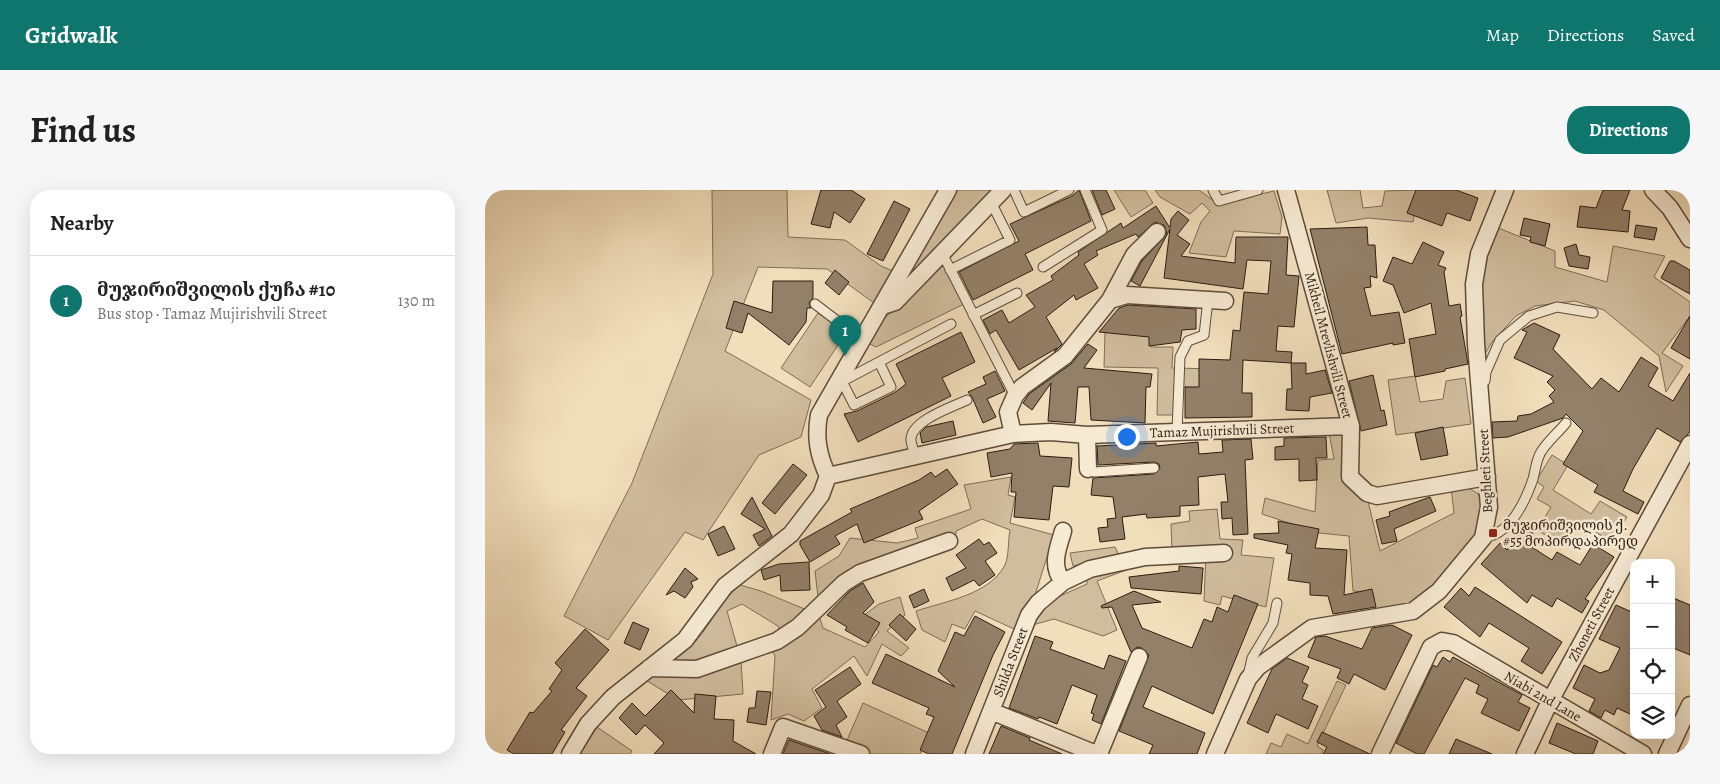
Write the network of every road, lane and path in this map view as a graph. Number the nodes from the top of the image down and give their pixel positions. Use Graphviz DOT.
graph roads {
  1 [pos="1003,190"];
  2 [pos="1014,190"];
  3 [pos="1069,190"];
  4 [pos="1085,190"];
  5 [pos="1213,190"];
  6 [pos="1259,190"];
  7 [pos="1287,190"];
  8 [pos="1505,190"];
  9 [pos="1653,190"];
  10 [pos="942,192"];
  11 [pos="991,202"];
  12 [pos="1157,232"];
  13 [pos="1690,240"];
  14 [pos="942,253"];
  15 [pos="1043,267"];
  16 [pos="951,270"];
  17 [pos="1017,293"];
  18 [pos="1110,300"];
  19 [pos="1208,300"];
  20 [pos="1225,301"];
  21 [pos="815,304"];
  22 [pos="881,307"];
  23 [pos="1593,313"];
  24 [pos="973,314"];
  25 [pos="951,324"];
  26 [pos="861,339"];
  27 [pos="879,362"];
  28 [pos="840,383"];
  29 [pos="1015,396"];
  30 [pos="967,400"];
  31 [pos="1481,408"];
  32 [pos="1567,424"];
  33 [pos="1351,426"];
  34 [pos="1177,431"];
  35 [pos="1013,434"];
  36 [pos="1087,436"];
  37 [pos="1690,444"];
  38 [pos="915,456"];
  39 [pos="1153,468"];
  40 [pos="1088,469"];
  41 [pos="828,476"];
  42 [pos="1487,476"];
  43 [pos="1063,531"];
  44 [pos="1483,538"];
  45 [pos="949,541"];
  46 [pos="1224,553"];
  47 [pos="1063,582"];
  48 [pos="1277,603"];
  49 [pos="1139,657"];
  50 [pos="649,668"];
  51 [pos="1248,679"];
  52 [pos="1550,701"];
  53 [pos="1690,705"];
  54 [pos="991,711"];
  55 [pos="570,754"];
  56 [pos="772,754"];
  57 [pos="861,754"];
  58 [pos="974,754"];
  59 [pos="1098,754"];
  60 [pos="1215,754"];
  61 [pos="1380,754"];
  62 [pos="1525,754"];
  63 [pos="1643,754"];
  64 [pos="1667,754"];
  1 -- 11 [label="street"];
  2 -- 3 [label="lane"];
  4 -- 15 [label="lane"];
  5 -- 6 [label="lane"];
  7 -- 33 [label="street, Mikheil Mrevlishvili Street"];
  8 -- 31 [label="street, Beghleti Street"];
  9 -- 13 [label="street"];
  10 -- 22 [label="street"];
  11 -- 14 [label="street"];
  11 -- 16 [label="lane"];
  12 -- 18 [label="street"];
  14 -- 16 [label="lane"];
  14 -- 22 [label="street"];
  16 -- 24 [label="lane"];
  17 -- 24 [label="lane"];
  18 -- 19 [label="street"];
  18 -- 29 [label="street"];
  19 -- 20 [label="street"];
  19 -- 34 [label="lane"];
  21 -- 26 [label="lane"];
  22 -- 26 [label="street"];
  23 -- 31 [label="lane"];
  24 -- 29 [label="lane"];
  25 -- 27 [label="lane"];
  26 -- 28 [label="street"];
  27 -- 28 [label="lane"];
  27 -- 28 [label="lane"];
  28 -- 41 [label="street"];
  29 -- 35 [label="street"];
  30 -- 38 [label="lane"];
  31 -- 42 [label="street, Beghleti Street"];
  32 -- 44 [label="lane"];
  33 -- 34 [label="street, Tamaz Mujirishvili Street"];
  33 -- 42 [label="street, Mikheil Mrevlishvili Street"];
  34 -- 36 [label="street, Tamaz Mujirishvili Street"];
  35 -- 36 [label="street, Tamaz Mujirishvili Street"];
  35 -- 38 [label="street, Tamaz Mujirishvili Street"];
  36 -- 40 [label="street"];
  37 -- 52 [label="street, Zhoneti Street"];
  38 -- 41 [label="street, Tamaz Mujirishvili Street"];
  39 -- 40 [label="lane"];
  41 -- 50 [label="street"];
  42 -- 44 [label="street, Beghleti Street"];
  43 -- 47 [label="street"];
  44 -- 51 [label="street, Beghleti Street"];
  45 -- 50 [label="street"];
  46 -- 47 [label="street, Shilda Street"];
  47 -- 54 [label="street, Shilda Street"];
  48 -- 51 [label="lane"];
  49 -- 59 [label="street"];
  50 -- 55 [label="street"];
  51 -- 60 [label="street, Beghleti Street"];
  52 -- 61 [label="street, Niabi 2nd Lane"];
  52 -- 62 [label="street, Zhoneti Street"];
  52 -- 63 [label="street, Niabi 2nd Lane"];
  53 -- 64 [label="street"];
  54 -- 58 [label="street, Shilda Street"];
  54 -- 59 [label="street"];
  56 -- 57 [label="street"];
}
